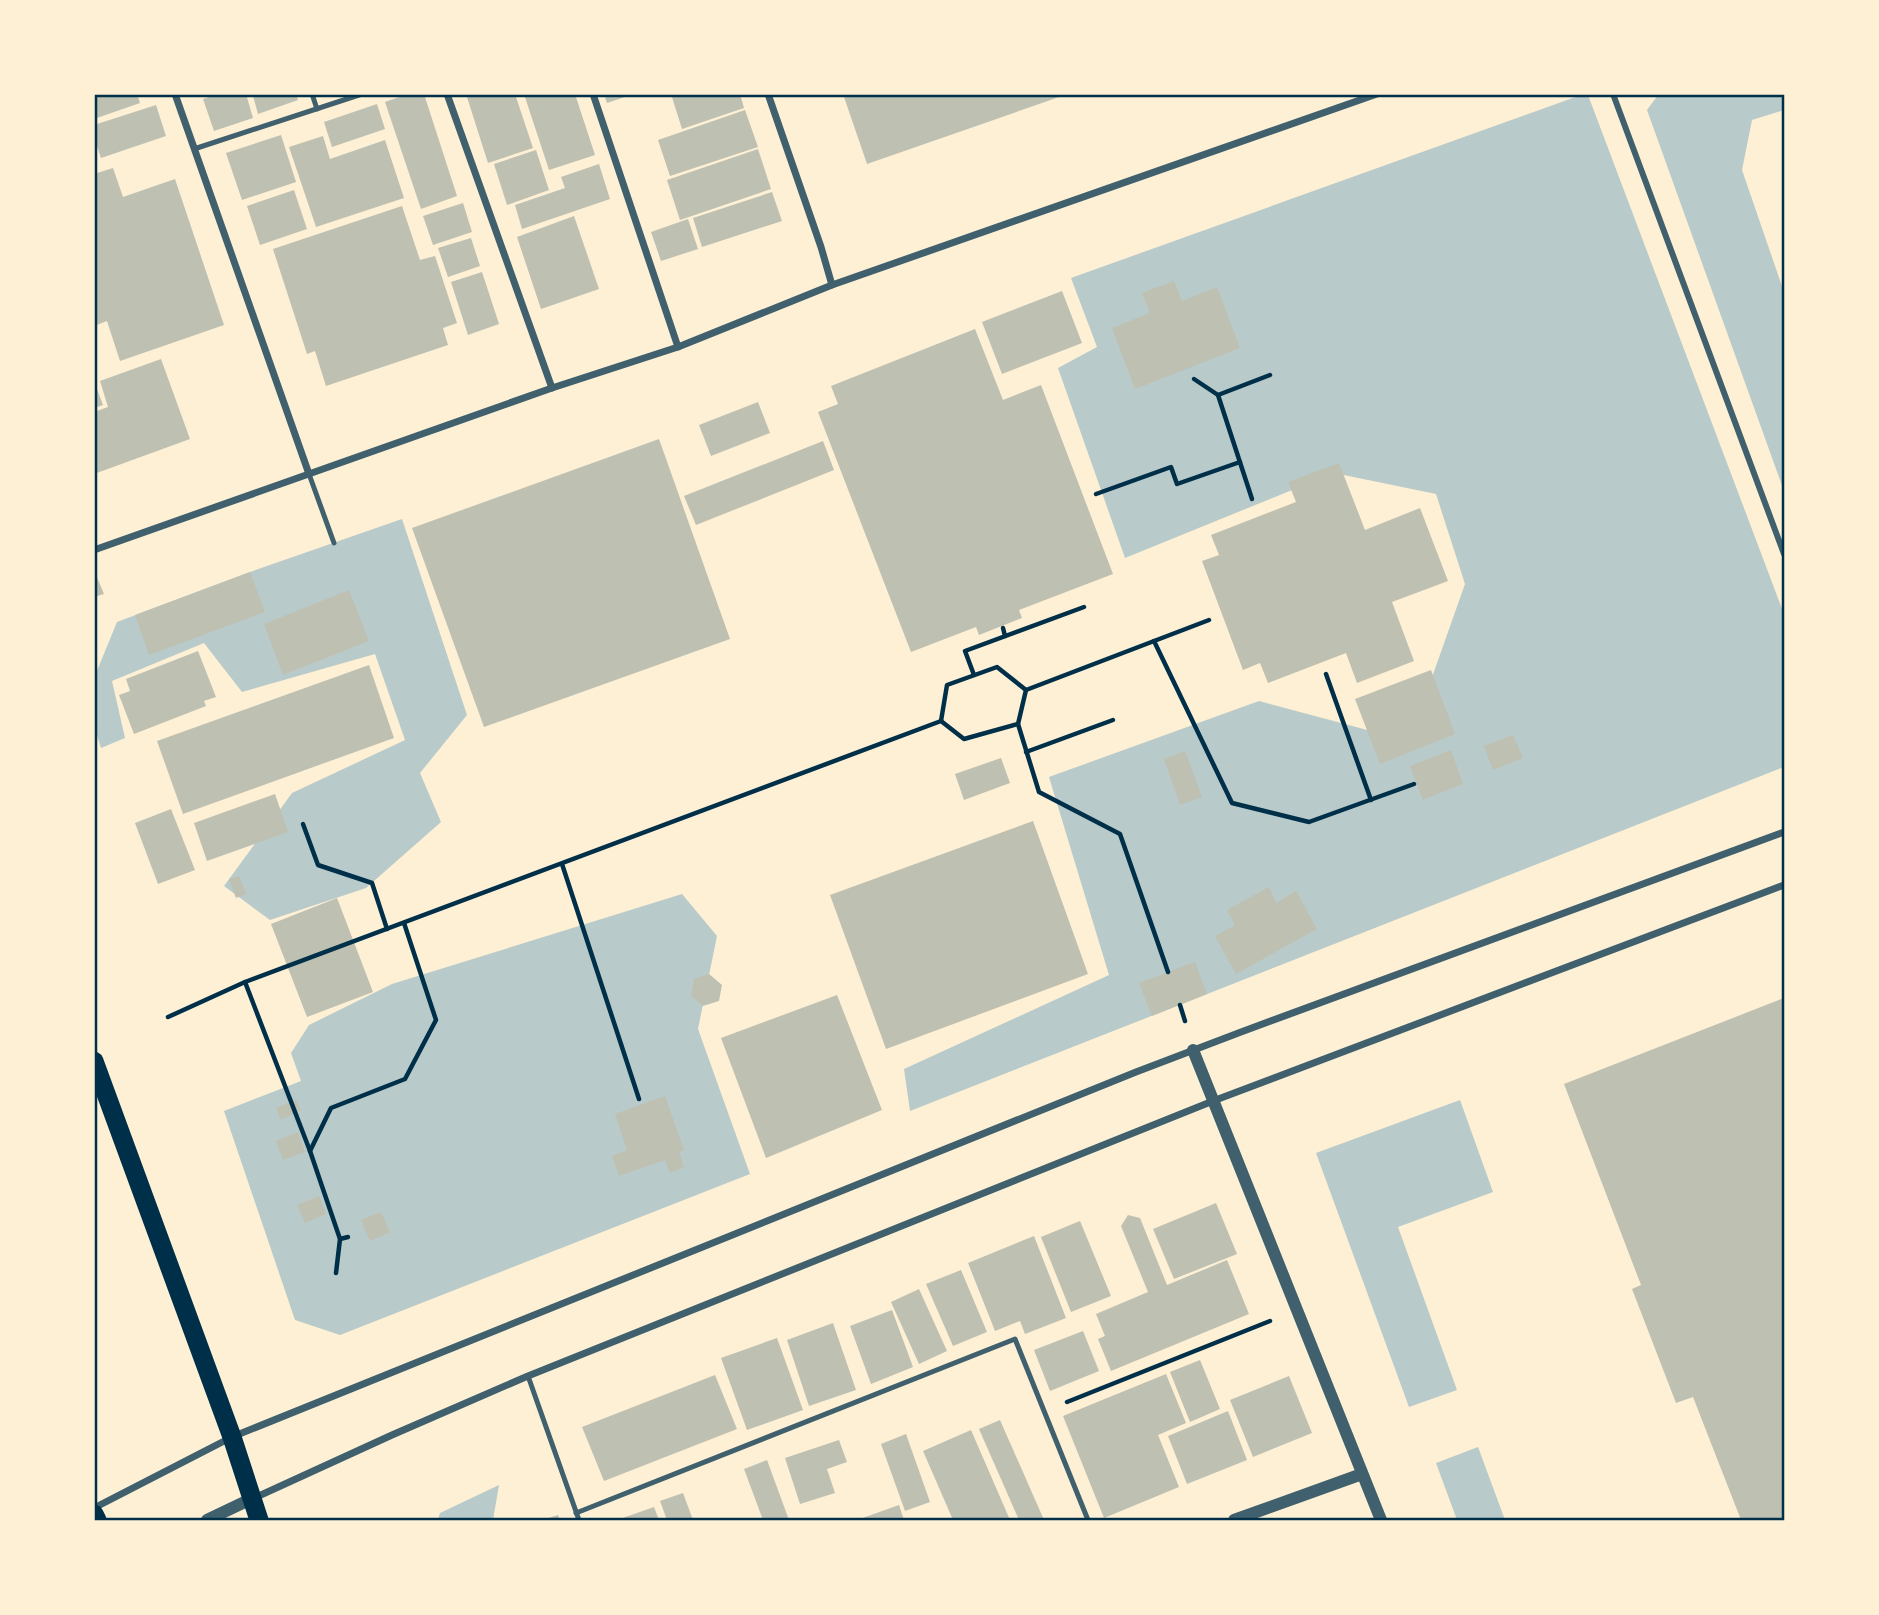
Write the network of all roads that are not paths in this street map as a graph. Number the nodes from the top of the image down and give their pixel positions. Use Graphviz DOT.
graph roads {
  1 [pos="176,94"];
  2 [pos="312,94"];
  3 [pos="362,94"];
  4 [pos="447,94"];
  5 [pos="593,94"];
  6 [pos="768,94"];
  7 [pos="1377,94"];
  8 [pos="1613,94"];
  9 [pos="317,109"];
  10 [pos="194,149"];
  11 [pos="832,285"];
  12 [pos="678,347"];
  13 [pos="552,388"];
  14 [pos="309,474"];
  15 [pos="334,543"];
  16 [pos="94,550"];
  17 [pos="1784,554"];
  18 [pos="1784,832"];
  19 [pos="1784,885"];
  20 [pos="1193,1050"];
  21 [pos="94,1061"];
  22 [pos="1213,1101"];
  23 [pos="528,1376"];
  24 [pos="232,1437"];
  25 [pos="1362,1474"];
  26 [pos="251,1499"];
  27 [pos="94,1508"];
  28 [pos="576,1513"];
  29 [pos="94,1514"];
  30 [pos="97,1521"];
  31 [pos="207,1521"];
  32 [pos="259,1521"];
  33 [pos="579,1521"];
  34 [pos="1088,1521"];
  35 [pos="1234,1521"];
  36 [pos="1381,1521"];
  1 -- 10 [label="street"];
  2 -- 9 [label="lane"];
  3 -- 9 [label="lane"];
  4 -- 13 [label="street"];
  5 -- 12 [label="street"];
  6 -- 11 [label="street"];
  7 -- 11 [label="street"];
  8 -- 17 [label="street"];
  9 -- 10 [label="lane"];
  10 -- 14 [label="street"];
  11 -- 12 [label="street"];
  12 -- 13 [label="street"];
  13 -- 14 [label="street"];
  14 -- 15 [label="lane"];
  14 -- 16 [label="street"];
  18 -- 20 [label="street"];
  19 -- 22 [label="street"];
  20 -- 22 [label="street"];
  20 -- 24 [label="street"];
  21 -- 24 [label="highway"];
  22 -- 23 [label="street"];
  22 -- 25 [label="street"];
  23 -- 26 [label="street"];
  23 -- 28 [label="lane"];
  24 -- 26 [label="highway"];
  24 -- 27 [label="street"];
  25 -- 35 [label="street"];
  25 -- 36 [label="street"];
  26 -- 31 [label="street"];
  26 -- 32 [label="highway"];
  28 -- 33 [label="lane"];
  28 -- 34 [label="lane"];
  29 -- 30 [label="highway"];
}
